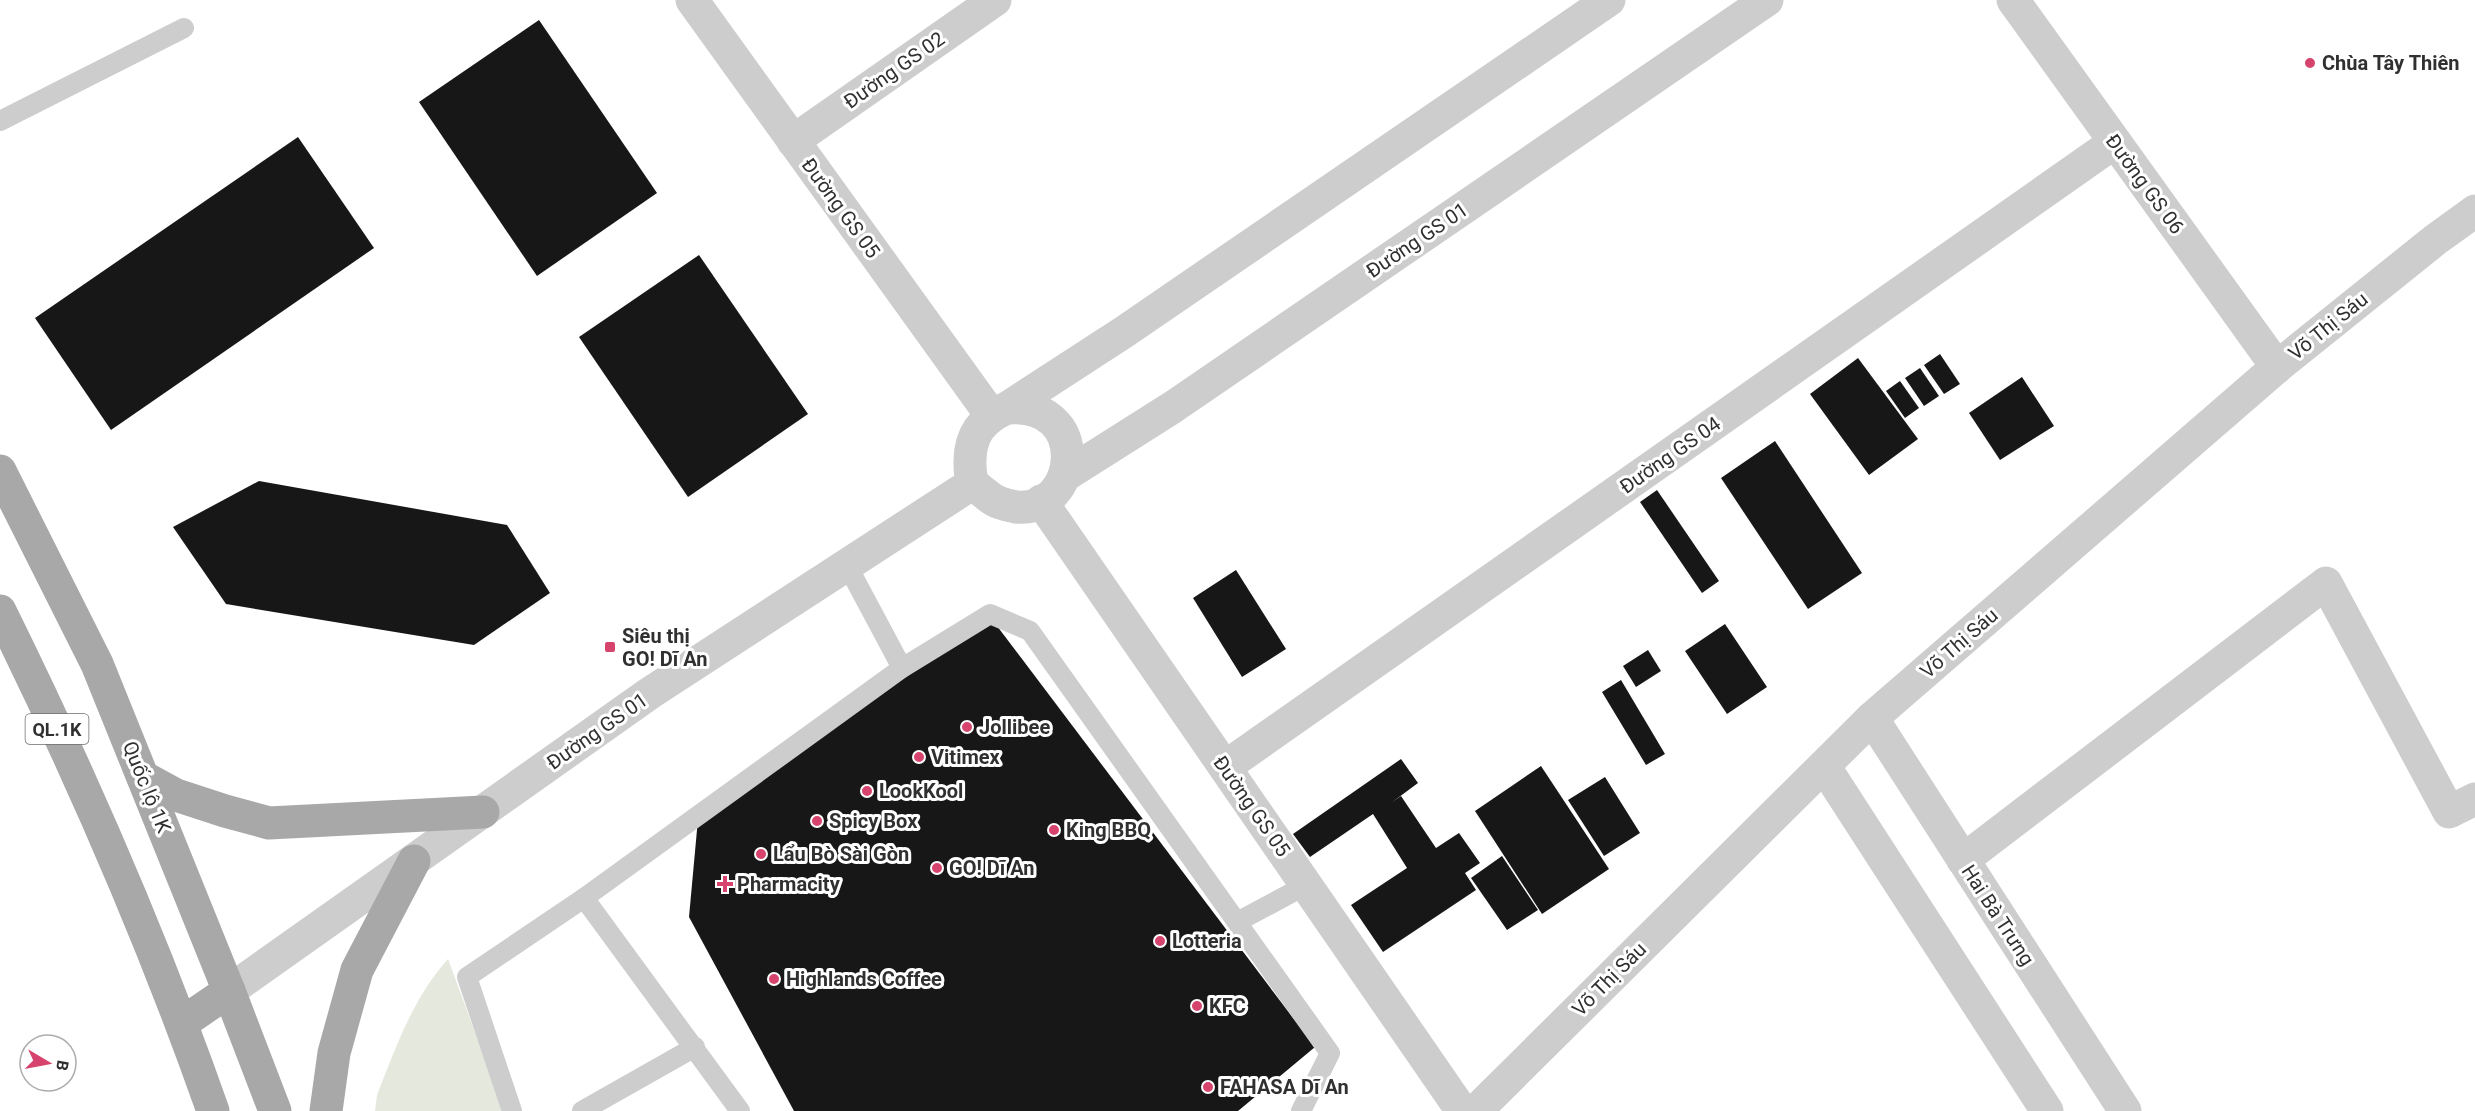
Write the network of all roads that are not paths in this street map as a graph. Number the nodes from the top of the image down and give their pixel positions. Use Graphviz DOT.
graph roads {
  1 [pos="692,0"];
  2 [pos="994,0"];
  3 [pos="1609,0"];
  4 [pos="1767,0"];
  5 [pos="2013,0"];
  6 [pos="184,28"];
  7 [pos="0,121"];
  8 [pos="793,141"];
  9 [pos="2115,142"];
  10 [pos="2475,211"];
  11 [pos="2277,367"];
  12 [pos="999,411"];
  13 [pos="0,471"];
  14 [pos="1064,476"];
  15 [pos="974,483"];
  16 [pos="1041,501"];
  17 [pos="848,565"];
  18 [pos="0,610"];
  19 [pos="902,668"];
  20 [pos="1872,718"];
  21 [pos="1824,766"];
  22 [pos="1225,767"];
  23 [pos="143,777"];
  24 [pos="2475,799"];
  25 [pos="483,812"];
  26 [pos="1963,860"];
  27 [pos="414,861"];
  28 [pos="1306,885"];
  29 [pos="584,898"];
  30 [pos="1237,922"];
  31 [pos="229,991"];
  32 [pos="182,1023"];
  33 [pos="695,1047"];
  34 [pos="213,1111"];
  35 [pos="275,1111"];
  36 [pos="326,1111"];
  37 [pos="512,1111"];
  38 [pos="582,1111"];
  39 [pos="740,1111"];
  40 [pos="1300,1111"];
  41 [pos="1462,1111"];
  42 [pos="1476,1111"];
  43 [pos="2047,1111"];
  44 [pos="2125,1111"];
  1 -- 8 [label="street, Đường GS 05"];
  2 -- 8 [label="street, Đường GS 02"];
  3 -- 12 [label="street"];
  4 -- 14 [label="street, Đường GS 01"];
  5 -- 9 [label="street, Đường GS 06"];
  6 -- 7 [label="lane"];
  8 -- 12 [label="street, Đường GS 05"];
  9 -- 11 [label="street, Đường GS 06"];
  9 -- 22 [label="street, Đường GS 04"];
  10 -- 11 [label="street, Võ Thị Sáu"];
  11 -- 20 [label="street, Võ Thị Sáu"];
  12 -- 14 [label="street"];
  12 -- 15 [label="street"];
  13 -- 23 [label="main road, Quốc lộ 1K / QL.1K"];
  14 -- 16 [label="street, Đường GS 01"];
  15 -- 16 [label="street"];
  15 -- 17 [label="street, Đường GS 01"];
  16 -- 22 [label="street, Đường GS 05"];
  17 -- 19 [label="lane"];
  17 -- 25 [label="street, Đường GS 01"];
  18 -- 32 [label="main road, QL.1K"];
  19 -- 29 [label="lane"];
  19 -- 30 [label="lane"];
  20 -- 21 [label="street, Võ Thị Sáu"];
  20 -- 26 [label="street, Hai Bà Trưng"];
  21 -- 42 [label="street, Võ Thị Sáu"];
  21 -- 43 [label="street"];
  22 -- 28 [label="street, Đường GS 05"];
  23 -- 25 [label="main road"];
  23 -- 31 [label="main road, Quốc lộ 1K / QL.1K"];
  24 -- 26 [label="street"];
  25 -- 27 [label="street, Đường GS 01"];
  26 -- 44 [label="street, Hai Bà Trưng"];
  27 -- 31 [label="street, Đường GS 01"];
  27 -- 36 [label="main road"];
  28 -- 30 [label="lane"];
  28 -- 41 [label="street, Đường GS 05"];
  29 -- 33 [label="lane"];
  29 -- 37 [label="lane"];
  30 -- 40 [label="lane"];
  31 -- 32 [label="main road"];
  31 -- 35 [label="main road, Quốc lộ 1K / QL.1K"];
  32 -- 34 [label="main road, QL.1K"];
  33 -- 38 [label="lane"];
  33 -- 39 [label="lane"];
}
